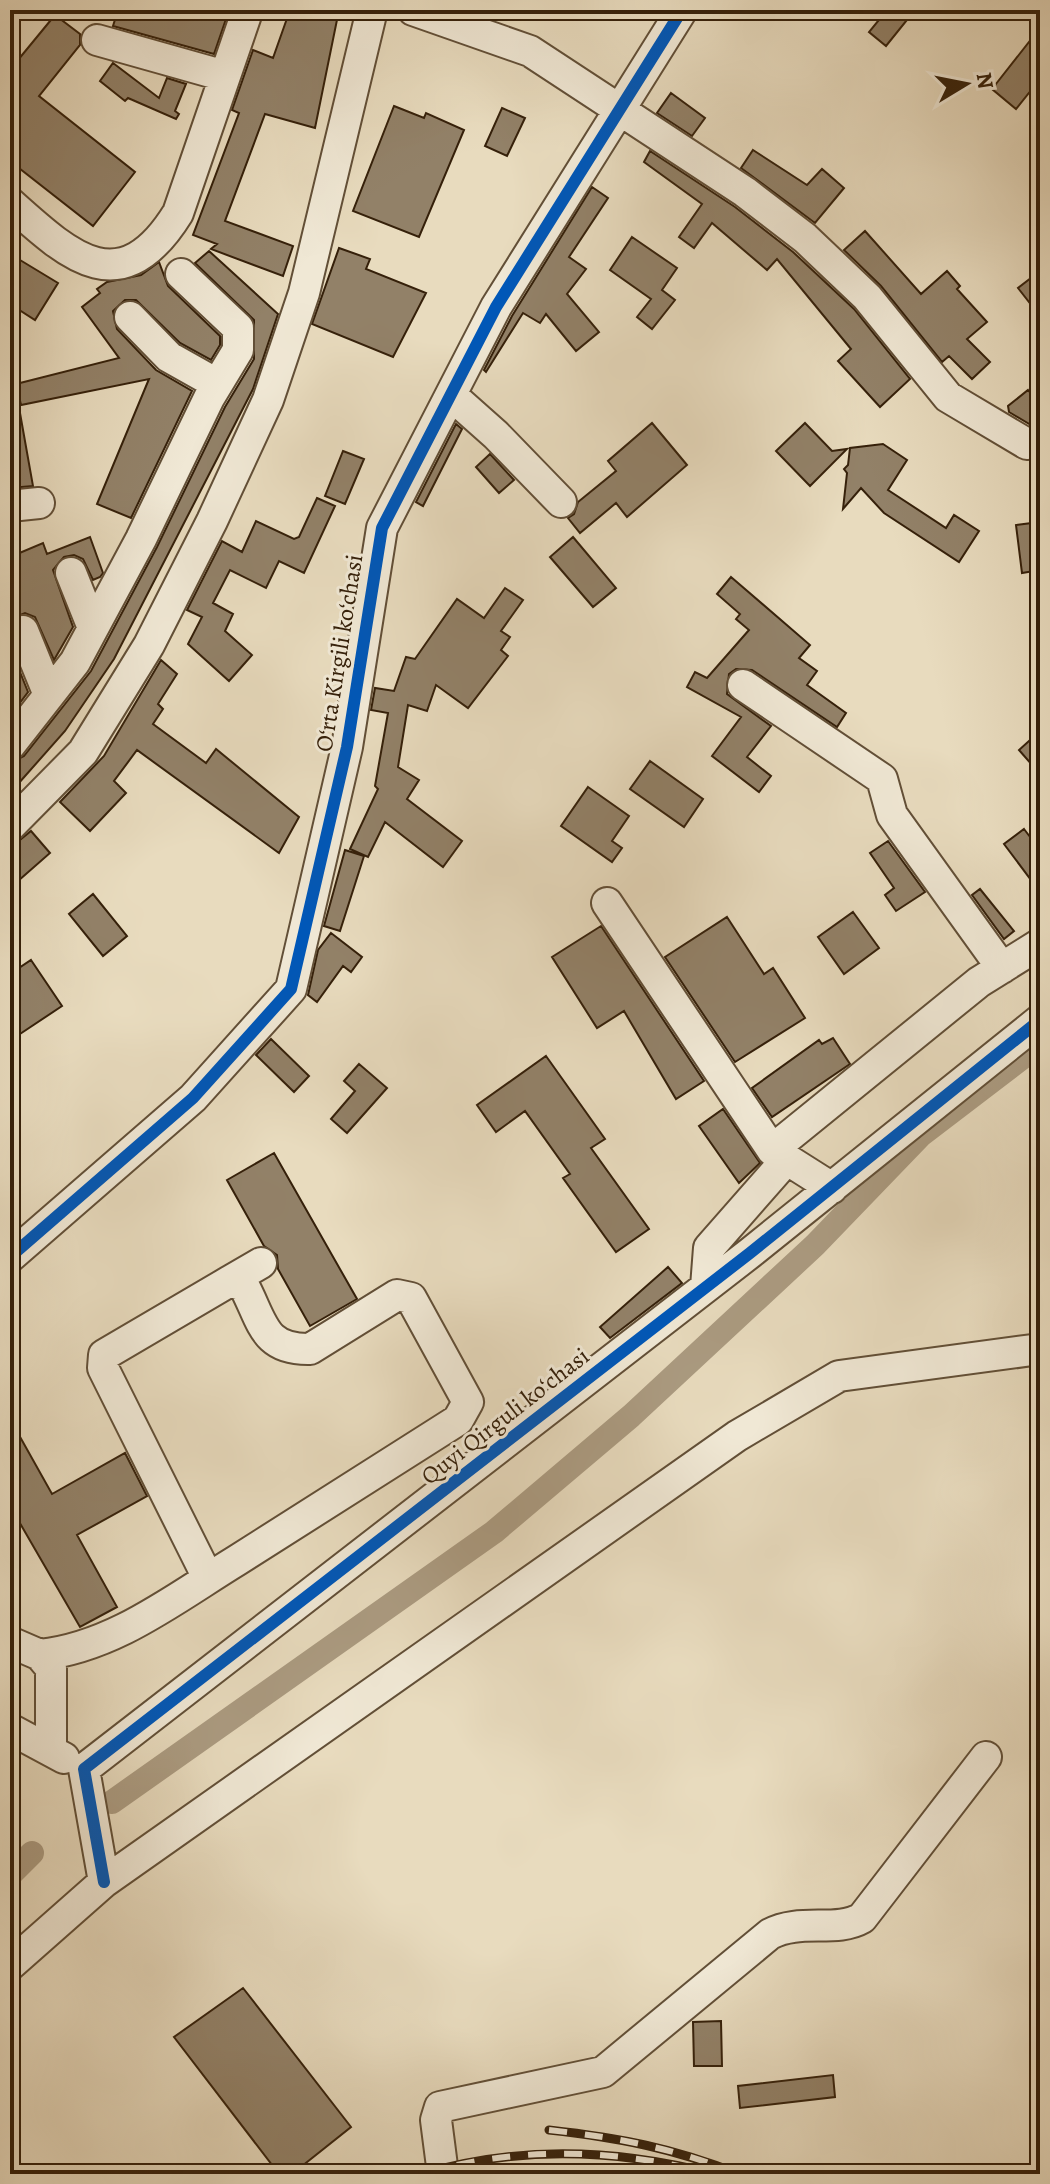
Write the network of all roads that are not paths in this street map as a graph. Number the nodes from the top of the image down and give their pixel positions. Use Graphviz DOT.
graph roads {
  1 [pos="372,10"];
  2 [pos="413,10"];
  3 [pos="682,10"];
  4 [pos="247,12"];
  5 [pos="97,40"];
  6 [pos="225,76"];
  7 [pos="619,109"];
  8 [pos="10,203"];
  9 [pos="181,274"];
  10 [pos="130,317"];
  11 [pos="217,384"];
  12 [pos="451,395"];
  13 [pos="1040,442"];
  14 [pos="561,502"];
  15 [pos="71,573"];
  16 [pos="93,628"];
  17 [pos="23,631"];
  18 [pos="743,685"];
  19 [pos="49,695"];
  20 [pos="10,745"];
  21 [pos="10,826"];
  22 [pos="607,903"];
  23 [pos="1040,944"];
  24 [pos="1002,968"];
  25 [pos="1040,1020"];
  26 [pos="779,1154"];
  27 [pos="832,1188"];
  28 [pos="10,1257"];
  29 [pos="261,1263"];
  30 [pos="230,1281"];
  31 [pos="706,1287"];
  32 [pos="1040,1349"];
  33 [pos="208,1578"];
  34 [pos="10,1642"];
  35 [pos="40,1655"];
  36 [pos="10,1729"];
  37 [pos="51,1751"];
  38 [pos="986,1757"];
  39 [pos="84,1769"];
  40 [pos="104,1882"];
  41 [pos="10,1965"];
  42 [pos="443,2174"];
  1 -- 21 [label="street"];
  2 -- 7 [label="street"];
  3 -- 7 [label="street, Oʻrta Kirgili koʻchasi"];
  4 -- 6 [label="street"];
  5 -- 6 [label="street"];
  6 -- 8 [label="street"];
  7 -- 12 [label="street, Oʻrta Kirgili koʻchasi"];
  7 -- 13 [label="street"];
  9 -- 11 [label="street"];
  10 -- 11 [label="street"];
  11 -- 16 [label="street"];
  12 -- 14 [label="street"];
  12 -- 28 [label="street, Oʻrta Kirgili koʻchasi"];
  15 -- 16 [label="street"];
  16 -- 19 [label="street"];
  17 -- 19 [label="street"];
  18 -- 24 [label="street"];
  19 -- 20 [label="street"];
  22 -- 26 [label="street"];
  23 -- 24 [label="street"];
  24 -- 26 [label="street"];
  25 -- 27 [label="street, Quyi Qirguli koʻchasi"];
  26 -- 27 [label="street"];
  26 -- 31 [label="street"];
  27 -- 31 [label="street, Quyi Qirguli koʻchasi"];
  29 -- 30 [label="street"];
  30 -- 33 [label="street"];
  30 -- 33 [label="street"];
  31 -- 39 [label="street, Quyi Qirguli koʻchasi"];
  32 -- 40 [label="street"];
  33 -- 35 [label="street"];
  34 -- 35 [label="street"];
  35 -- 37 [label="street"];
  36 -- 37 [label="street"];
  37 -- 39 [label="street"];
  38 -- 42 [label="street"];
  39 -- 40 [label="street"];
  40 -- 41 [label="street"];
}
